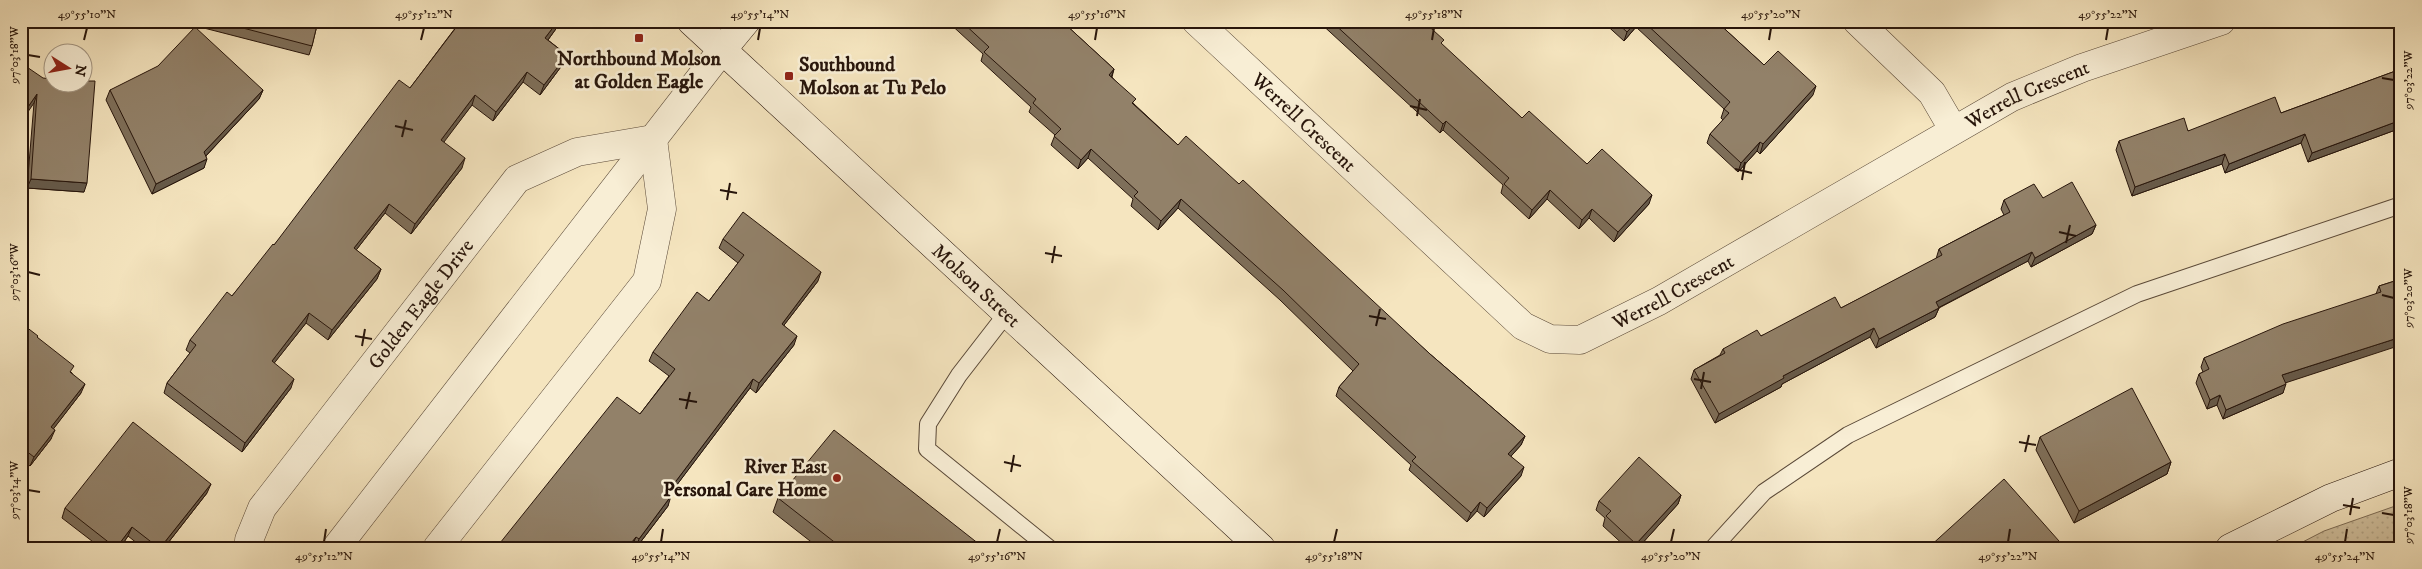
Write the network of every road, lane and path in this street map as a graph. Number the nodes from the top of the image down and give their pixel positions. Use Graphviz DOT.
graph roads {
  1 [pos="692,21"];
  2 [pos="746,21"];
  3 [pos="1196,21"];
  4 [pos="1857,21"];
  5 [pos="2220,21"];
  6 [pos="722,50"];
  7 [pos="1953,129"];
  8 [pos="653,139"];
  9 [pos="2401,205"];
  10 [pos="1007,313"];
  11 [pos="2401,472"];
  12 [pos="249,548"];
  13 [pos="336,548"];
  14 [pos="437,548"];
  15 [pos="1049,548"];
  16 [pos="1261,548"];
  17 [pos="1713,548"];
  18 [pos="2230,548"];
  1 -- 6 [label="street, Molson Street"];
  2 -- 6 [label="street"];
  3 -- 7 [label="street, Werrell Crescent"];
  4 -- 7 [label="street"];
  5 -- 7 [label="street, Werrell Crescent"];
  6 -- 8 [label="street"];
  6 -- 10 [label="street, Molson Street"];
  8 -- 12 [label="street, Golden Eagle Drive"];
  8 -- 13 [label="street"];
  8 -- 14 [label="street"];
  9 -- 17 [label="lane"];
  10 -- 15 [label="lane"];
  10 -- 16 [label="street, Molson Street"];
  11 -- 18 [label="street"];
}
